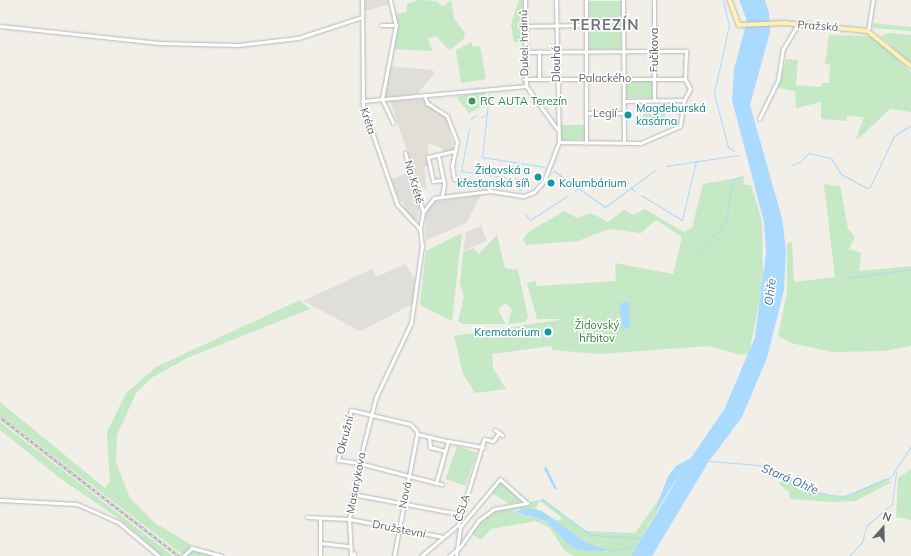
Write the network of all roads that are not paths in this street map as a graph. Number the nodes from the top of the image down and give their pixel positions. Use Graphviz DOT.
graph roads {
  1 [pos="362,0"];
  2 [pos="390,0"];
  3 [pos="525,0"];
  4 [pos="556,0"];
  5 [pos="586,0"];
  6 [pos="623,0"];
  7 [pos="654,0"];
  8 [pos="730,0"];
  9 [pos="873,0"];
  10 [pos="362,17"];
  11 [pos="798,24"];
  12 [pos="381,25"];
  13 [pos="396,25"];
  14 [pos="556,25"];
  15 [pos="586,25"];
  16 [pos="0,26"];
  17 [pos="524,26"];
  18 [pos="868,31"];
  19 [pos="539,51"];
  20 [pos="587,51"];
  21 [pos="524,52"];
  22 [pos="556,52"];
  23 [pos="623,52"];
  24 [pos="654,52"];
  25 [pos="911,66"];
  26 [pos="556,78"];
  27 [pos="623,78"];
  28 [pos="654,78"];
  29 [pos="524,79"];
  30 [pos="539,79"];
  31 [pos="586,79"];
  32 [pos="685,79"];
  33 [pos="526,86"];
  34 [pos="424,95"];
  35 [pos="382,99"];
  36 [pos="654,100"];
  37 [pos="684,100"];
  38 [pos="362,101"];
  39 [pos="624,101"];
  40 [pos="587,113"];
  41 [pos="624,113"];
  42 [pos="759,119"];
  43 [pos="393,123"];
  44 [pos="556,128"];
  45 [pos="559,142"];
  46 [pos="586,143"];
  47 [pos="624,143"];
  48 [pos="454,151"];
  49 [pos="405,153"];
  50 [pos="438,155"];
  51 [pos="443,180"];
  52 [pos="491,191"];
  53 [pos="442,196"];
  54 [pos="423,212"];
  55 [pos="420,229"];
  56 [pos="371,415"];
  57 [pos="495,430"];
  58 [pos="499,433"];
  59 [pos="417,434"];
  60 [pos="502,435"];
  61 [pos="429,437"];
  62 [pos="448,441"];
  63 [pos="483,446"];
  64 [pos="445,451"];
  65 [pos="359,464"];
  66 [pos="409,476"];
  67 [pos="436,483"];
  68 [pos="442,484"];
  69 [pos="352,494"];
  70 [pos="0,500"];
  71 [pos="404,504"];
  72 [pos="459,514"];
  73 [pos="307,517"];
  74 [pos="320,518"];
  75 [pos="349,519"];
  76 [pos="459,526"];
  77 [pos="399,529"];
  78 [pos="443,537"];
  79 [pos="320,543"];
  80 [pos="350,546"];
  81 [pos="457,550"];
  82 [pos="353,555"];
  83 [pos="159,556"];
  84 [pos="183,556"];
  85 [pos="222,556"];
  86 [pos="320,556"];
  87 [pos="394,556"];
  88 [pos="421,556"];
  89 [pos="449,556"];
  90 [pos="456,556"];
  1 -- 10 [label="street, Kréta"];
  2 -- 13 [label="street, Kréta"];
  3 -- 17 [label="street, Dukel. hrdinů"];
  4 -- 14 [label="street, Dlouhá"];
  5 -- 15 [label="street"];
  6 -- 23 [label="street"];
  7 -- 24 [label="street, Fučíkova"];
  8 -- 11 [label="main road, Pražská"];
  9 -- 18 [label="street"];
  10 -- 16 [label="street"];
  10 -- 38 [label="street, Kréta"];
  11 -- 18 [label="main road, Pražská"];
  11 -- 42 [label="street"];
  12 -- 13 [label="street"];
  13 -- 35 [label="street, Kréta"];
  14 -- 15 [label="street"];
  14 -- 17 [label="street"];
  14 -- 22 [label="street, Dlouhá"];
  15 -- 20 [label="street"];
  17 -- 21 [label="street, Dukel. hrdinů"];
  18 -- 25 [label="main road"];
  19 -- 21 [label="street"];
  19 -- 22 [label="street"];
  19 -- 30 [label="street"];
  20 -- 22 [label="street"];
  20 -- 23 [label="street"];
  20 -- 31 [label="street"];
  21 -- 29 [label="street, Dukel. hrdinů"];
  22 -- 26 [label="street, Dlouhá"];
  23 -- 24 [label="street"];
  23 -- 27 [label="street"];
  24 -- 28 [label="street, Fučíkova"];
  24 -- 32 [label="street"];
  26 -- 30 [label="street, Palackého"];
  26 -- 31 [label="street, Palackého"];
  26 -- 44 [label="street, Dlouhá"];
  27 -- 28 [label="street, Palackého"];
  27 -- 31 [label="street, Palackého"];
  27 -- 39 [label="street"];
  28 -- 32 [label="street, Palackého"];
  28 -- 36 [label="street, Fučíkova"];
  29 -- 30 [label="street, Palackého"];
  29 -- 33 [label="street, Dukel. hrdinů"];
  31 -- 40 [label="street"];
  32 -- 37 [label="street"];
  33 -- 34 [label="street"];
  33 -- 44 [label="street, Dukel. hrdinů"];
  34 -- 35 [label="street"];
  34 -- 48 [label="street"];
  35 -- 38 [label="street"];
  35 -- 43 [label="street"];
  36 -- 37 [label="street"];
  36 -- 39 [label="street"];
  37 -- 47 [label="street"];
  38 -- 55 [label="street, Kréta"];
  39 -- 41 [label="street"];
  40 -- 41 [label="street, Legií"];
  40 -- 46 [label="street"];
  41 -- 47 [label="street"];
  44 -- 45 [label="street"];
  45 -- 46 [label="street"];
  45 -- 52 [label="street"];
  46 -- 47 [label="street"];
  48 -- 50 [label="street"];
  48 -- 52 [label="street"];
  49 -- 54 [label="street, Na Krétě"];
  50 -- 51 [label="street"];
  50 -- 51 [label="street"];
  51 -- 53 [label="street"];
  52 -- 53 [label="street"];
  53 -- 54 [label="street"];
  54 -- 55 [label="street"];
  55 -- 56 [label="street, Masarykova"];
  56 -- 59 [label="street"];
  56 -- 65 [label="street, Masarykova"];
  56 -- 65 [label="street, Okružní"];
  57 -- 58 [label="street"];
  58 -- 60 [label="street"];
  58 -- 63 [label="street"];
  59 -- 61 [label="street"];
  59 -- 66 [label="street, Nová"];
  61 -- 62 [label="street"];
  61 -- 64 [label="street"];
  62 -- 63 [label="street"];
  62 -- 64 [label="street"];
  63 -- 72 [label="street, ČSLA"];
  64 -- 67 [label="street"];
  65 -- 66 [label="street"];
  65 -- 69 [label="street, Masarykova"];
  66 -- 67 [label="street"];
  66 -- 71 [label="street, Nová"];
  67 -- 68 [label="street"];
  69 -- 71 [label="street"];
  69 -- 75 [label="street, Masarykova"];
  70 -- 83 [label="street"];
  71 -- 72 [label="street"];
  71 -- 77 [label="street, Nová"];
  72 -- 76 [label="street, ČSLA"];
  73 -- 74 [label="street, Družstevní"];
  74 -- 75 [label="street, Družstevní"];
  74 -- 79 [label="street"];
  75 -- 77 [label="street, Družstevní"];
  75 -- 80 [label="street, Masarykova"];
  76 -- 78 [label="street, ČSLA"];
  76 -- 81 [label="street"];
  76 -- 81 [label="street"];
  77 -- 78 [label="street, Družstevní"];
  77 -- 87 [label="street, Nová"];
  78 -- 88 [label="street, ČSLA"];
  79 -- 80 [label="street"];
  79 -- 86 [label="street"];
  80 -- 82 [label="street, Masarykova"];
  81 -- 89 [label="street"];
  81 -- 90 [label="street"];
  84 -- 85 [label="street"];
}
